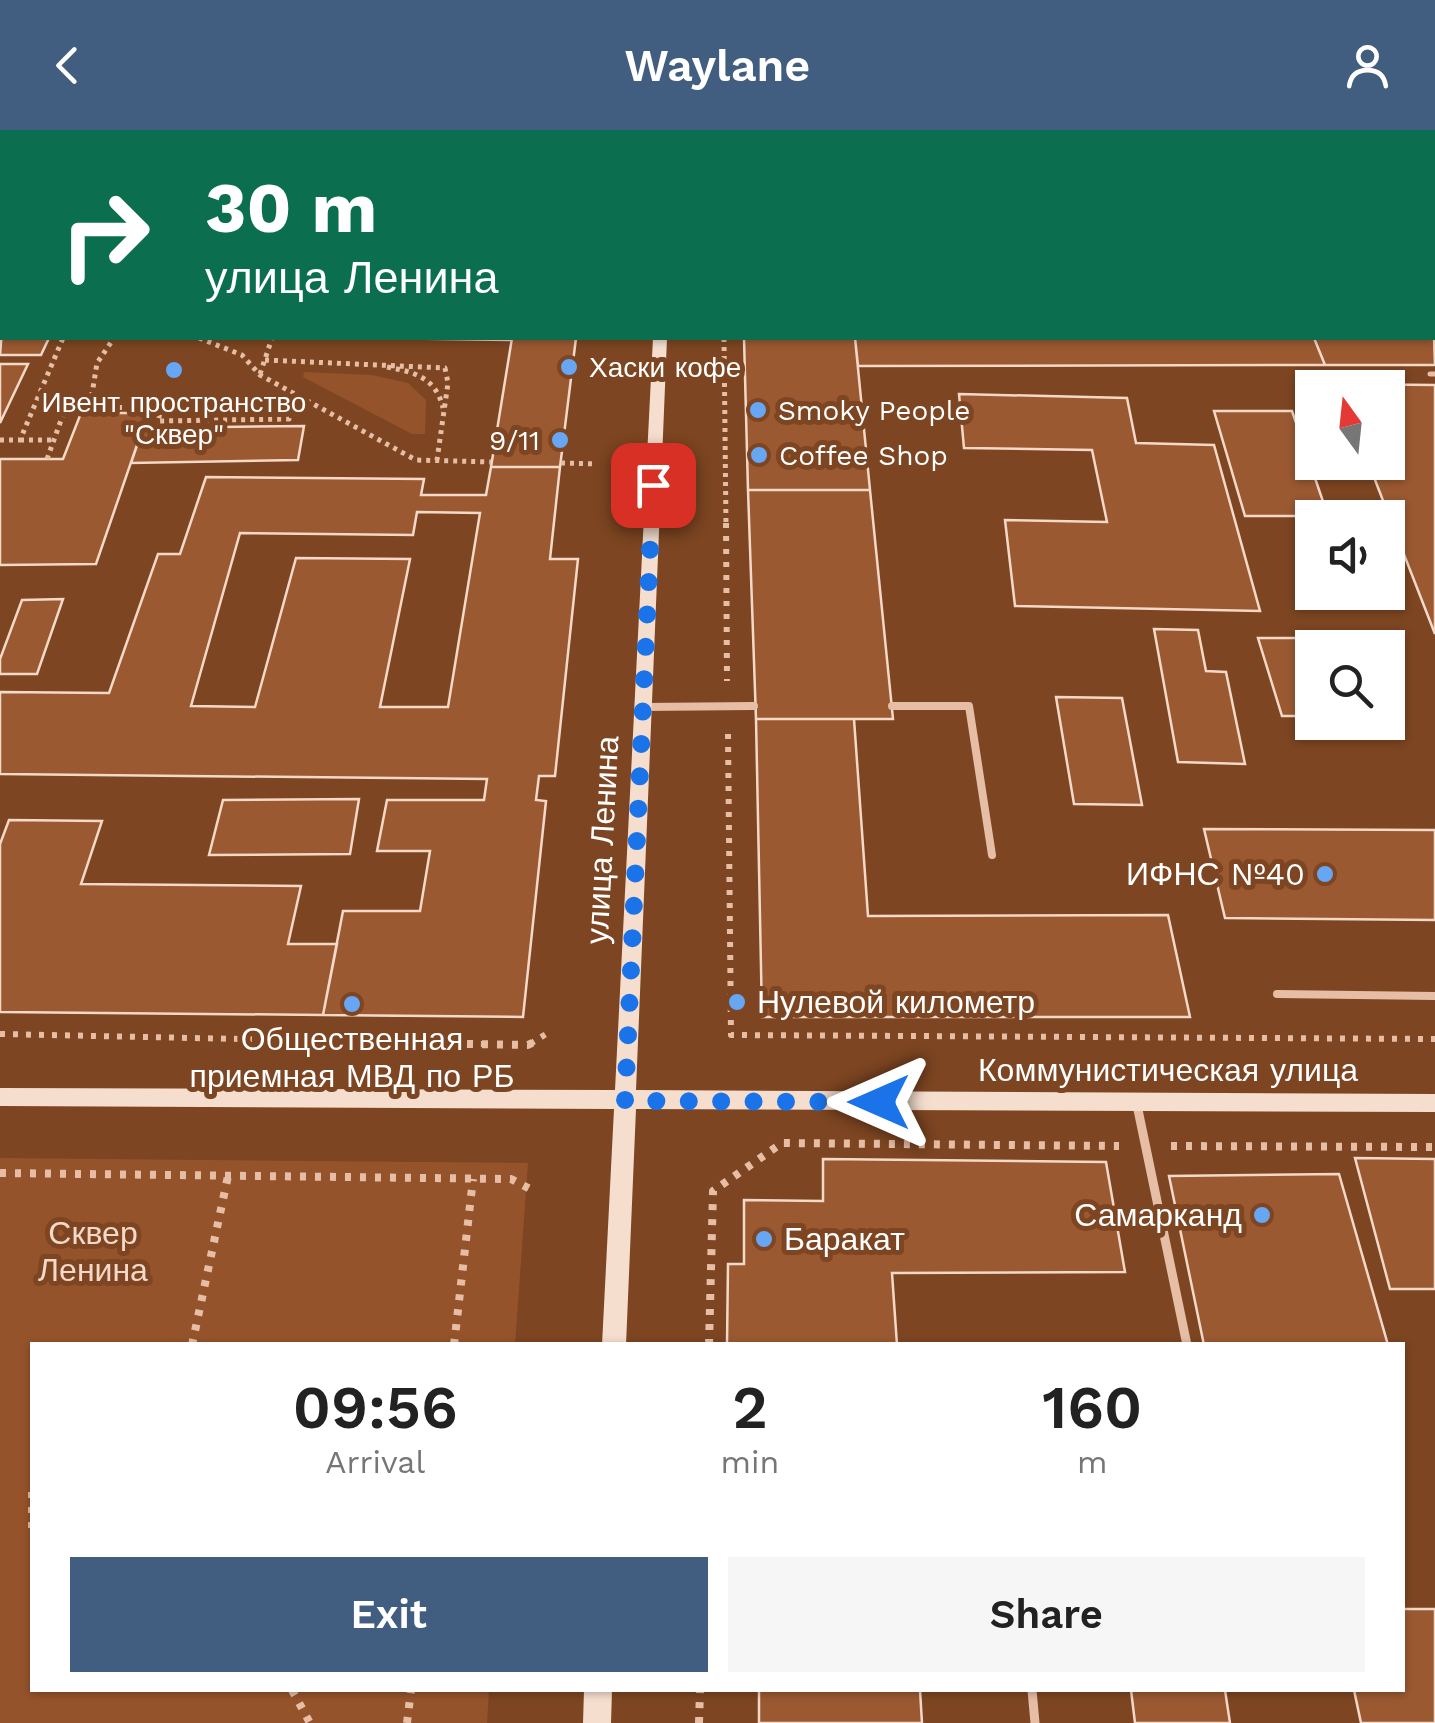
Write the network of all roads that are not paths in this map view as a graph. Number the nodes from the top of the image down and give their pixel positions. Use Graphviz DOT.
graph roads {
  1 [pos="660,340"];
  2 [pos="754,706"];
  3 [pos="892,706"];
  4 [pos="643,707"];
  5 [pos="992,855"];
  6 [pos="1276,994"];
  7 [pos="1435,996"];
  8 [pos="0,1096"];
  9 [pos="625,1101"];
  10 [pos="1137,1102"];
  11 [pos="1435,1103"];
  12 [pos="614,1342"];
  13 [pos="1186,1342"];
  14 [pos="598,1692"];
  15 [pos="1032,1692"];
  16 [pos="596,1723"];
  17 [pos="1036,1723"];
  1 -- 4 [label="main road, улица Ленина"];
  2 -- 4 [label="lane"];
  3 -- 5 [label="lane"];
  4 -- 9 [label="main road, улица Ленина"];
  6 -- 7 [label="lane"];
  8 -- 9 [label="main road, Коммунистическая улица"];
  9 -- 10 [label="main road, Коммунистическая улица"];
  9 -- 12 [label="main road, улица Ленина"];
  10 -- 11 [label="main road, Коммунистическая улица"];
  10 -- 13 [label="lane"];
  14 -- 16 [label="main road"];
  15 -- 17 [label="lane"];
}
